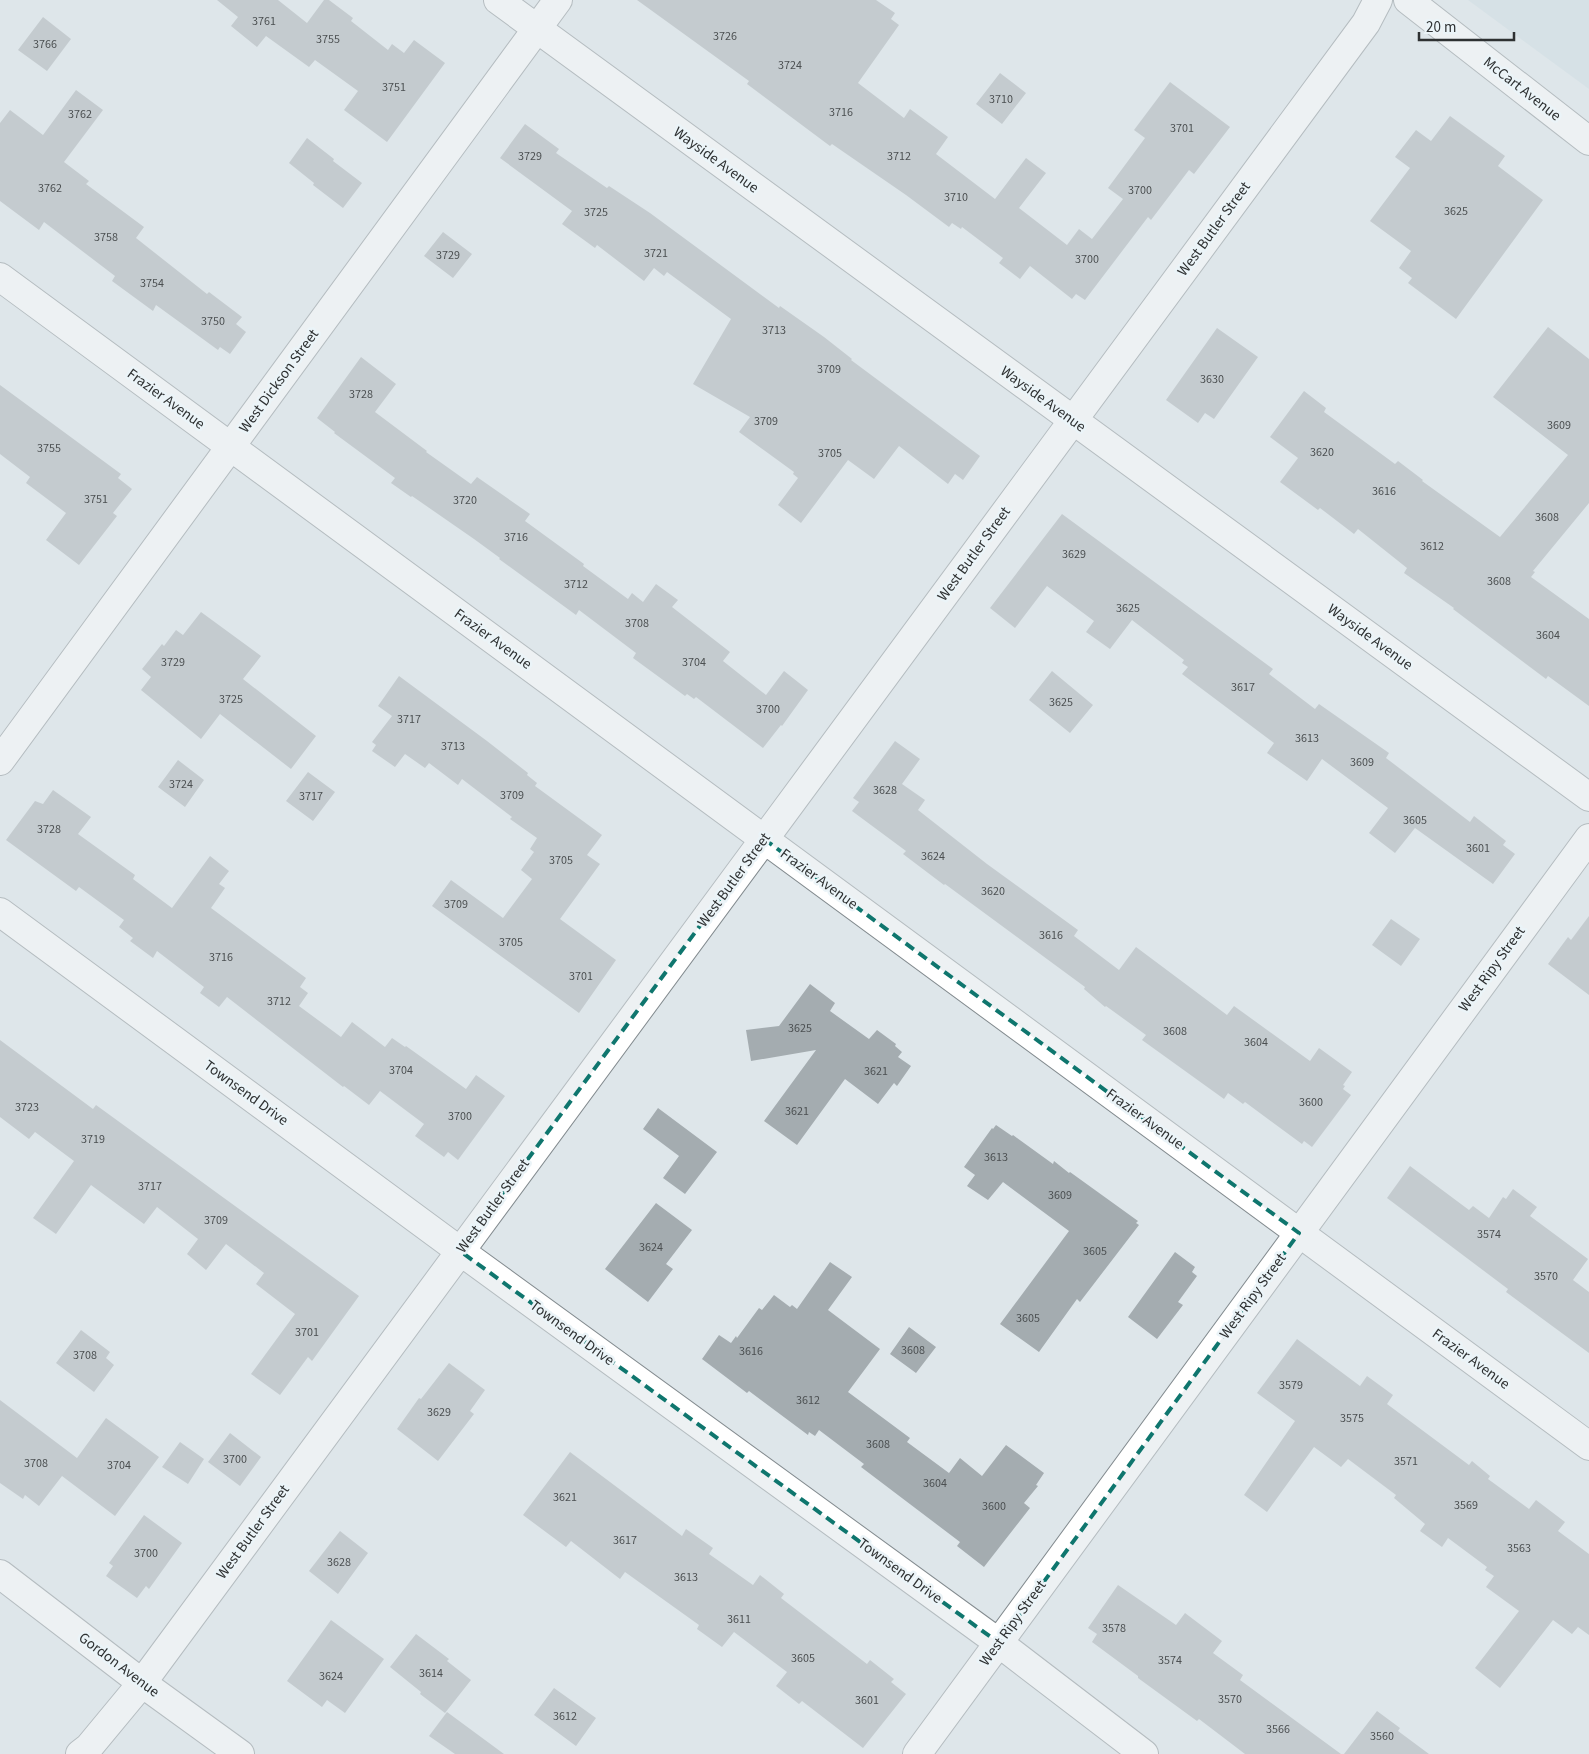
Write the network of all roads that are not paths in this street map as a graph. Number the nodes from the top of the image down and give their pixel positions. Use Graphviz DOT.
graph roads {
  1 [pos="498,0"];
  2 [pos="558,0"];
  3 [pos="1378,0"];
  4 [pos="1408,0"];
  5 [pos="537,29"];
  6 [pos="1589,141"];
  7 [pos="0,277"];
  8 [pos="1073,420"];
  9 [pos="231,446"];
  10 [pos="0,761"];
  11 [pos="1589,797"];
  12 [pos="1589,838"];
  13 [pos="764,839"];
  14 [pos="0,912"];
  15 [pos="1299,1233"];
  16 [pos="460,1251"];
  17 [pos="1589,1446"];
  18 [pos="0,1574"];
  19 [pos="999,1642"];
  20 [pos="142,1683"];
  21 [pos="80,1754"];
  22 [pos="240,1754"];
  23 [pos="917,1754"];
  24 [pos="1144,1754"];
  1 -- 5 [label="street, Wayside Avenue"];
  2 -- 5 [label="street, West Dickson Street"];
  3 -- 8 [label="street, West Butler Street"];
  4 -- 6 [label="street, McCart Avenue"];
  5 -- 8 [label="street, Wayside Avenue"];
  5 -- 9 [label="street, West Dickson Street"];
  7 -- 9 [label="street, Frazier Avenue"];
  8 -- 11 [label="street, Wayside Avenue"];
  8 -- 13 [label="street, West Butler Street"];
  9 -- 10 [label="street, West Dickson Street"];
  9 -- 13 [label="street, Frazier Avenue"];
  12 -- 15 [label="street, West Ripy Street"];
  13 -- 15 [label="street, Frazier Avenue"];
  13 -- 16 [label="street, West Butler Street"];
  14 -- 16 [label="street, Townsend Drive"];
  15 -- 17 [label="street, Frazier Avenue"];
  15 -- 19 [label="street, West Ripy Street"];
  16 -- 19 [label="street, Townsend Drive"];
  16 -- 20 [label="street, West Butler Street"];
  18 -- 20 [label="street, Gordon Avenue"];
  19 -- 23 [label="street, West Ripy Street"];
  19 -- 24 [label="street, Townsend Drive"];
  20 -- 21 [label="street, West Butler Street"];
  20 -- 22 [label="street, Gordon Avenue"];
}
